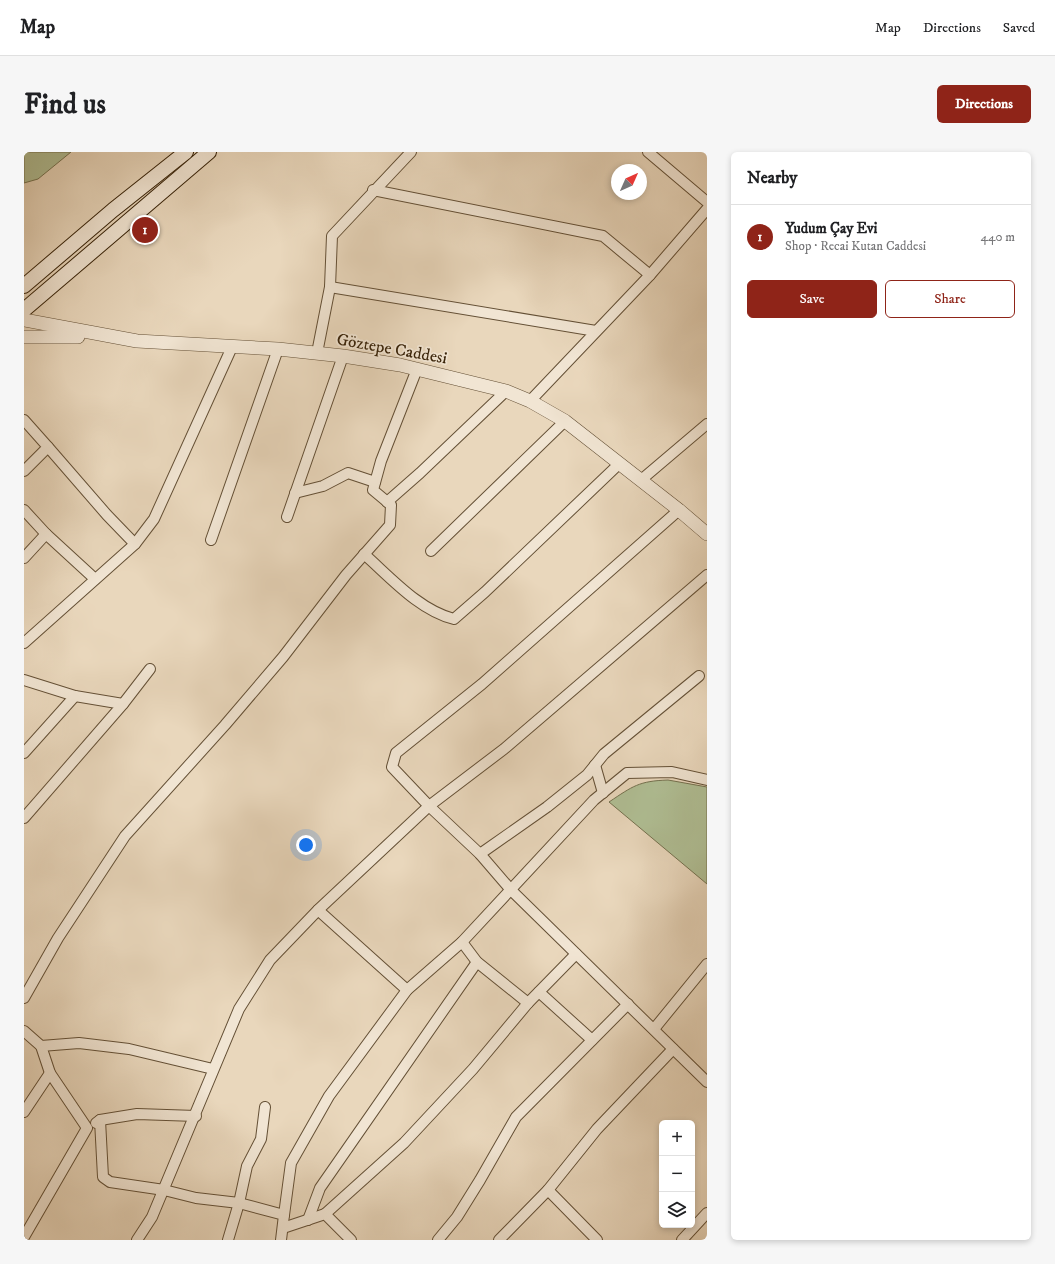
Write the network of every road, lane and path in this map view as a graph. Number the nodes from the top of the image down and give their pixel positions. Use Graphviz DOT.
graph roads {
  1 [pos="186,152"];
  2 [pos="209,152"];
  3 [pos="411,152"];
  4 [pos="648,152"];
  5 [pos="373,190"];
  6 [pos="707,202"];
  7 [pos="707,209"];
  8 [pos="650,275"];
  9 [pos="24,286"];
  10 [pos="330,286"];
  11 [pos="24,310"];
  12 [pos="24,320"];
  13 [pos="596,331"];
  14 [pos="24,337"];
  15 [pos="137,341"];
  16 [pos="232,347"];
  17 [pos="278,349"];
  18 [pos="317,353"];
  19 [pos="343,356"];
  20 [pos="417,369"];
  21 [pos="506,391"];
  22 [pos="530,401"];
  23 [pos="24,420"];
  24 [pos="565,421"];
  25 [pos="707,424"];
  26 [pos="48,447"];
  27 [pos="619,464"];
  28 [pos="24,471"];
  29 [pos="641,480"];
  30 [pos="374,482"];
  31 [pos="295,493"];
  32 [pos="387,502"];
  33 [pos="24,510"];
  34 [pos="679,510"];
  35 [pos="287,517"];
  36 [pos="707,522"];
  37 [pos="46,534"];
  38 [pos="707,534"];
  39 [pos="211,540"];
  40 [pos="135,544"];
  41 [pos="431,551"];
  42 [pos="364,554"];
  43 [pos="24,558"];
  44 [pos="707,574"];
  45 [pos="95,579"];
  46 [pos="24,643"];
  47 [pos="150,669"];
  48 [pos="699,676"];
  49 [pos="24,680"];
  50 [pos="75,696"];
  51 [pos="123,704"];
  52 [pos="24,753"];
  53 [pos="595,765"];
  54 [pos="707,780"];
  55 [pos="603,793"];
  56 [pos="429,806"];
  57 [pos="24,818"];
  58 [pos="480,854"];
  59 [pos="511,890"];
  60 [pos="318,910"];
  61 [pos="462,942"];
  62 [pos="576,954"];
  63 [pos="477,962"];
  64 [pos="707,964"];
  65 [pos="407,990"];
  66 [pos="539,992"];
  67 [pos="24,998"];
  68 [pos="528,1004"];
  69 [pos="628,1004"];
  70 [pos="654,1029"];
  71 [pos="24,1032"];
  72 [pos="592,1040"];
  73 [pos="40,1046"];
  74 [pos="673,1049"];
  75 [pos="213,1069"];
  76 [pos="50,1073"];
  77 [pos="707,1082"];
  78 [pos="265,1107"];
  79 [pos="24,1112"];
  80 [pos="196,1116"];
  81 [pos="100,1120"];
  82 [pos="87,1128"];
  83 [pos="164,1190"];
  84 [pos="548,1190"];
  85 [pos="239,1203"];
  86 [pos="707,1213"];
  87 [pos="325,1214"];
  88 [pos="284,1215"];
  89 [pos="308,1220"];
  90 [pos="283,1228"];
  91 [pos="24,1236"];
  92 [pos="137,1240"];
  93 [pos="228,1240"];
  94 [pos="281,1240"];
  95 [pos="351,1240"];
  96 [pos="438,1240"];
  97 [pos="499,1240"];
  98 [pos="597,1240"];
  99 [pos="682,1240"];
  1 -- 9 [label="main road"];
  2 -- 11 [label="main road"];
  3 -- 5 [label="street"];
  4 -- 6 [label="street"];
  5 -- 8 [label="street"];
  5 -- 10 [label="street"];
  7 -- 8 [label="street"];
  8 -- 13 [label="street"];
  10 -- 13 [label="street"];
  10 -- 18 [label="street"];
  12 -- 15 [label="street, Göztepe Caddesi"];
  13 -- 22 [label="street"];
  14 -- 15 [label="street"];
  15 -- 16 [label="street, Göztepe Caddesi"];
  16 -- 17 [label="street, Göztepe Caddesi"];
  16 -- 40 [label="street"];
  17 -- 18 [label="street, Göztepe Caddesi"];
  17 -- 39 [label="street"];
  18 -- 19 [label="street, Göztepe Caddesi"];
  19 -- 20 [label="street, Göztepe Caddesi"];
  19 -- 31 [label="street"];
  20 -- 21 [label="street, Göztepe Caddesi"];
  20 -- 30 [label="street"];
  21 -- 22 [label="street, Göztepe Caddesi"];
  21 -- 32 [label="street"];
  22 -- 24 [label="street, Göztepe Caddesi"];
  23 -- 26 [label="street"];
  24 -- 27 [label="street, Göztepe Caddesi"];
  24 -- 41 [label="street"];
  25 -- 29 [label="street"];
  26 -- 28 [label="street"];
  26 -- 40 [label="street"];
  27 -- 29 [label="street, Göztepe Caddesi"];
  27 -- 42 [label="street"];
  29 -- 34 [label="street, Göztepe Caddesi"];
  30 -- 31 [label="street"];
  30 -- 32 [label="street"];
  31 -- 35 [label="street"];
  32 -- 42 [label="street"];
  33 -- 37 [label="street"];
  34 -- 36 [label="street"];
  34 -- 38 [label="street, Göztepe Caddesi"];
  34 -- 56 [label="street"];
  37 -- 43 [label="street"];
  37 -- 45 [label="street"];
  40 -- 45 [label="street"];
  42 -- 67 [label="street"];
  44 -- 56 [label="street"];
  45 -- 46 [label="street"];
  47 -- 51 [label="street"];
  48 -- 53 [label="street"];
  49 -- 50 [label="street"];
  50 -- 51 [label="street"];
  50 -- 52 [label="street"];
  51 -- 57 [label="street"];
  53 -- 55 [label="street"];
  53 -- 58 [label="street"];
  54 -- 55 [label="street"];
  55 -- 59 [label="street"];
  56 -- 58 [label="street"];
  56 -- 60 [label="street"];
  58 -- 59 [label="street"];
  59 -- 61 [label="street"];
  59 -- 62 [label="street"];
  60 -- 65 [label="street"];
  60 -- 75 [label="street"];
  61 -- 63 [label="street"];
  61 -- 65 [label="street"];
  62 -- 66 [label="street"];
  62 -- 69 [label="street"];
  63 -- 68 [label="street"];
  63 -- 89 [label="street"];
  64 -- 70 [label="street"];
  65 -- 88 [label="street"];
  66 -- 68 [label="street"];
  66 -- 72 [label="street"];
  68 -- 87 [label="street"];
  69 -- 70 [label="street"];
  69 -- 72 [label="street"];
  70 -- 74 [label="street"];
  71 -- 73 [label="street"];
  72 -- 96 [label="street"];
  73 -- 75 [label="street"];
  73 -- 76 [label="street"];
  74 -- 77 [label="street"];
  74 -- 84 [label="street"];
  75 -- 80 [label="street"];
  76 -- 79 [label="street"];
  76 -- 82 [label="street"];
  78 -- 85 [label="street"];
  80 -- 81 [label="street"];
  80 -- 83 [label="street"];
  81 -- 82 [label="street"];
  81 -- 83 [label="street"];
  82 -- 91 [label="street"];
  83 -- 85 [label="street"];
  83 -- 92 [label="street"];
  84 -- 97 [label="street"];
  84 -- 98 [label="street"];
  85 -- 88 [label="street"];
  85 -- 93 [label="street"];
  86 -- 99 [label="street"];
  87 -- 89 [label="street"];
  87 -- 95 [label="street"];
  88 -- 90 [label="street"];
  89 -- 90 [label="street"];
  90 -- 94 [label="street"];
}
